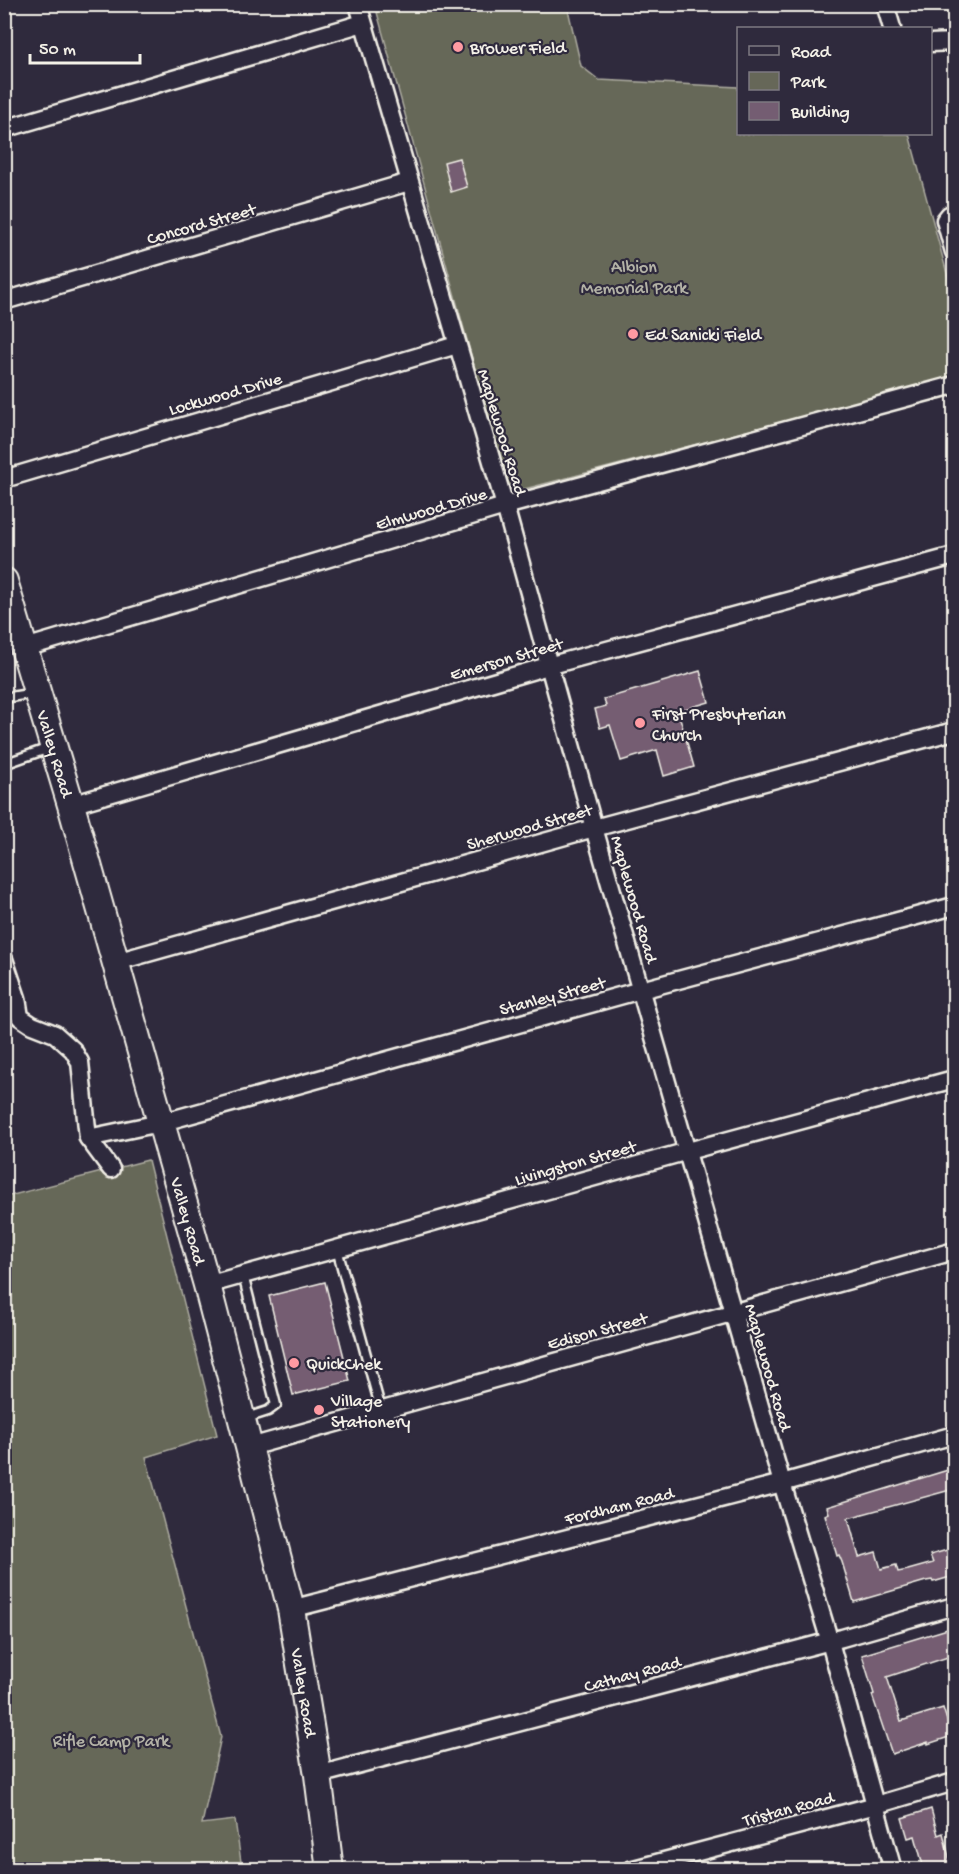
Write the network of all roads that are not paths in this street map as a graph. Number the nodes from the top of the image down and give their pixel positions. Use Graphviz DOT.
graph roads {
  1 [pos="358,4"];
  2 [pos="885,4"];
  3 [pos="363,23"];
  4 [pos="892,27"];
  5 [pos="954,42"];
  6 [pos="932,43"];
  7 [pos="4,129"];
  8 [pos="409,182"];
  9 [pos="952,214"];
  10 [pos="954,252"];
  11 [pos="4,301"];
  12 [pos="457,345"];
  13 [pos="954,385"];
  14 [pos="4,479"];
  15 [pos="505,506"];
  16 [pos="954,556"];
  17 [pos="5,583"];
  18 [pos="25,648"];
  19 [pos="548,666"];
  20 [pos="38,691"];
  21 [pos="4,698"];
  22 [pos="954,731"];
  23 [pos="54,746"];
  24 [pos="4,764"];
  25 [pos="71,806"];
  26 [pos="594,828"];
  27 [pos="954,906"];
  28 [pos="4,959"];
  29 [pos="116,962"];
  30 [pos="641,990"];
  31 [pos="954,1079"];
  32 [pos="160,1123"];
  33 [pos="88,1138"];
  34 [pos="688,1151"];
  35 [pos="111,1169"];
  36 [pos="337,1249"];
  37 [pos="954,1251"];
  38 [pos="243,1275"];
  39 [pos="207,1285"];
  40 [pos="734,1312"];
  41 [pos="381,1410"];
  42 [pos="243,1419"];
  43 [pos="954,1435"];
  44 [pos="250,1447"];
  45 [pos="782,1484"];
  46 [pos="954,1606"];
  47 [pos="291,1609"];
  48 [pos="830,1641"];
  49 [pos="318,1775"];
  50 [pos="954,1782"];
  51 [pos="876,1805"];
  52 [pos="330,1869"];
  53 [pos="630,1869"];
  54 [pos="893,1869"];
  1 -- 3 [label="street, Maplewood Road"];
  2 -- 4 [label="street"];
  3 -- 7 [label="street"];
  3 -- 8 [label="street, Maplewood Road"];
  5 -- 6 [label="street"];
  8 -- 11 [label="street, Concord Street"];
  8 -- 12 [label="street, Maplewood Road"];
  9 -- 10 [label="street"];
  12 -- 14 [label="street, Lockwood Drive"];
  12 -- 15 [label="street, Maplewood Road"];
  13 -- 15 [label="street, Elmwood Drive"];
  15 -- 18 [label="street, Elmwood Drive"];
  15 -- 19 [label="street, Maplewood Road"];
  16 -- 19 [label="street, Emerson Street"];
  17 -- 18 [label="main road, Valley Road"];
  18 -- 20 [label="main road, Valley Road"];
  19 -- 25 [label="street, Emerson Street"];
  19 -- 26 [label="street, Maplewood Road"];
  20 -- 21 [label="lane"];
  20 -- 23 [label="main road, Valley Road"];
  22 -- 26 [label="street, Sherwood Street"];
  23 -- 24 [label="lane"];
  23 -- 25 [label="main road, Valley Road"];
  25 -- 29 [label="main road, Valley Road"];
  26 -- 29 [label="street, Sherwood Street"];
  26 -- 30 [label="street, Maplewood Road"];
  27 -- 30 [label="street, Stanley Street"];
  28 -- 33 [label="street"];
  29 -- 32 [label="main road, Valley Road"];
  30 -- 32 [label="street, Stanley Street"];
  30 -- 34 [label="street, Maplewood Road"];
  31 -- 34 [label="street, Livingston Street"];
  32 -- 33 [label="street, Stanley Street"];
  32 -- 39 [label="main road, Valley Road"];
  33 -- 35 [label="street"];
  34 -- 36 [label="street, Livingston Street"];
  34 -- 40 [label="street, Maplewood Road"];
  36 -- 38 [label="street, Livingston Street"];
  36 -- 41 [label="lane"];
  37 -- 40 [label="street, Edison Street"];
  38 -- 39 [label="street, Livingston Street"];
  38 -- 42 [label="lane"];
  39 -- 42 [label="main road, Valley Road"];
  40 -- 41 [label="street, Edison Street"];
  40 -- 45 [label="street, Maplewood Road"];
  41 -- 44 [label="street, Edison Street"];
  42 -- 44 [label="main road, Valley Road"];
  43 -- 45 [label="street, Fordham Road"];
  44 -- 47 [label="main road, Valley Road"];
  45 -- 47 [label="street, Fordham Road"];
  45 -- 48 [label="street, Maplewood Road"];
  46 -- 48 [label="street, Cathay Road"];
  47 -- 49 [label="main road, Valley Road"];
  48 -- 49 [label="street, Cathay Road"];
  48 -- 51 [label="street, Maplewood Road"];
  49 -- 52 [label="main road, Valley Road"];
  50 -- 51 [label="street, Tristan Road"];
  51 -- 53 [label="street, Tristan Road"];
  51 -- 54 [label="street, Maplewood Road"];
}
